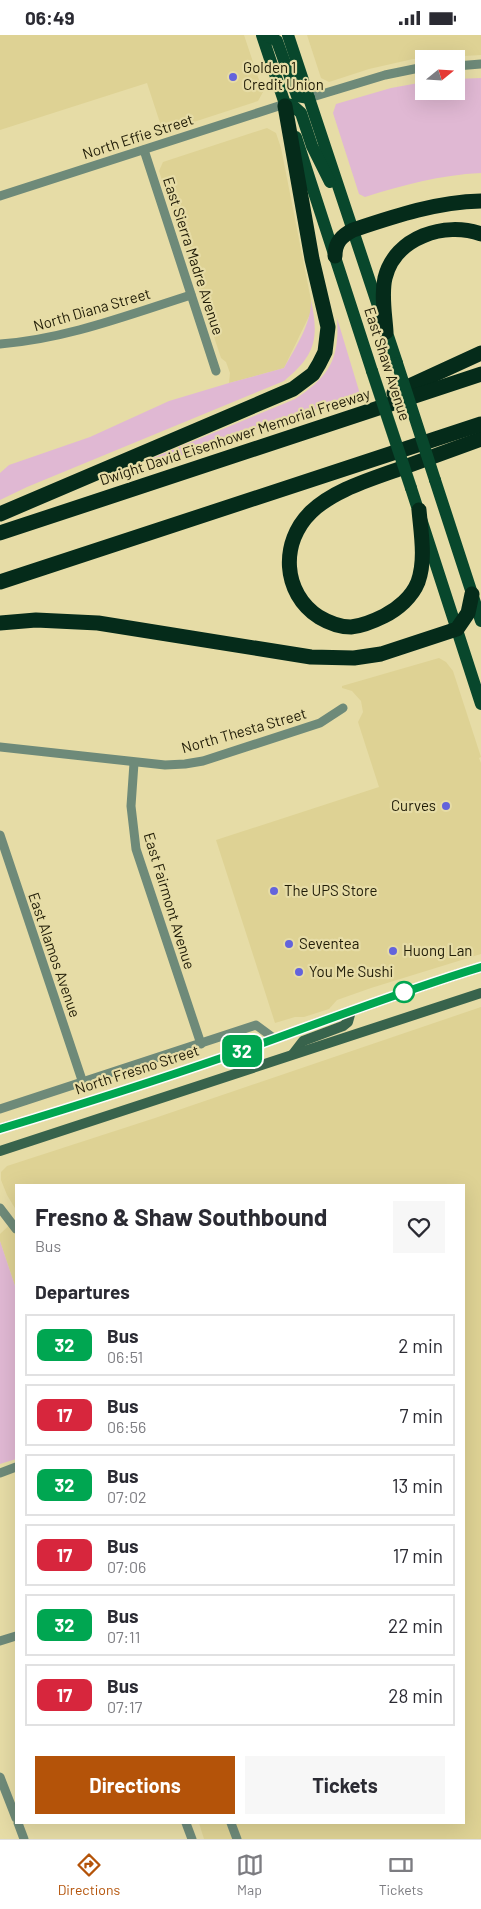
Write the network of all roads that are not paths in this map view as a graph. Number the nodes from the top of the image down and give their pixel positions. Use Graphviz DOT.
graph roads {
  1 [pos="262,35"];
  2 [pos="267,35"];
  3 [pos="288,35"];
  4 [pos="481,64"];
  5 [pos="465,65"];
  6 [pos="415,69"];
  7 [pos="309,98"];
  8 [pos="285,105"];
  9 [pos="144,150"];
  10 [pos="0,196"];
  11 [pos="481,201"];
  12 [pos="353,230"];
  13 [pos="481,234"];
  14 [pos="335,256"];
  15 [pos="191,295"];
  16 [pos="386,332"];
  17 [pos="0,344"];
  18 [pos="481,353"];
  19 [pos="216,371"];
  20 [pos="481,374"];
  21 [pos="481,424"];
  22 [pos="481,439"];
  23 [pos="107,498"];
  24 [pos="419,510"];
  25 [pos="0,514"];
  26 [pos="0,533"];
  27 [pos="0,582"];
  28 [pos="472,593"];
  29 [pos="481,621"];
  30 [pos="0,623"];
  31 [pos="458,629"];
  32 [pos="481,704"];
  33 [pos="342,708"];
  34 [pos="0,747"];
  35 [pos="134,763"];
  36 [pos="0,835"];
  37 [pos="481,967"];
  38 [pos="481,993"];
  39 [pos="351,1011"];
  40 [pos="275,1039"];
  41 [pos="201,1043"];
  42 [pos="293,1054"];
  43 [pos="83,1083"];
  44 [pos="0,1109"];
  45 [pos="0,1129"];
  46 [pos="0,1151"];
  47 [pos="0,1208"];
  48 [pos="15,1228"];
  49 [pos="15,1467"];
  50 [pos="0,1473"];
  51 [pos="15,1636"];
  52 [pos="0,1641"];
  53 [pos="1,1777"];
  54 [pos="15,1815"];
  55 [pos="18,1824"];
  56 [pos="186,1824"];
  57 [pos="231,1824"];
  58 [pos="24,1839"];
  59 [pos="192,1839"];
  60 [pos="237,1839"];
  1 -- 8 [label="main road, East Shaw Avenue"];
  2 -- 7 [label="main road"];
  3 -- 7 [label="main road, East Shaw Avenue"];
  4 -- 5 [label="street"];
  6 -- 7 [label="street"];
  7 -- 12 [label="main road, East Shaw Avenue"];
  8 -- 9 [label="street, North Effie Street"];
  8 -- 12 [label="main road"];
  8 -- 14 [label="main road, East Shaw Avenue"];
  8 -- 25 [label="highway"];
  9 -- 10 [label="street, North Effie Street"];
  9 -- 15 [label="street, East Sierra Madre Avenue"];
  11 -- 12 [label="highway"];
  12 -- 14 [label="highway"];
  12 -- 16 [label="main road, East Shaw Avenue"];
  13 -- 16 [label="highway"];
  14 -- 24 [label="main road, East Shaw Avenue, bridge"];
  15 -- 17 [label="street, North Diana Street"];
  15 -- 19 [label="street, East Sierra Madre Avenue"];
  16 -- 28 [label="main road, East Shaw Avenue, bridge"];
  18 -- 23 [label="highway"];
  20 -- 23 [label="highway, Dwight David Eisenhower Memorial Freeway"];
  21 -- 27 [label="highway"];
  22 -- 24 [label="highway"];
  23 -- 26 [label="highway, Dwight David Eisenhower Memorial Freeway"];
  24 -- 31 [label="main road, East Shaw Avenue"];
  28 -- 29 [label="main road, East Shaw Avenue"];
  28 -- 31 [label="highway"];
  30 -- 31 [label="highway"];
  31 -- 32 [label="main road, East Shaw Avenue"];
  33 -- 35 [label="street, North Thesta Street"];
  34 -- 35 [label="street, North Thesta Street"];
  35 -- 41 [label="street, East Fairmont Avenue"];
  36 -- 43 [label="street, East Alamos Avenue"];
  37 -- 39 [label="main road, North Fresno Street"];
  38 -- 42 [label="main road"];
  39 -- 40 [label="main road, North Fresno Street"];
  39 -- 42 [label="main road"];
  40 -- 41 [label="street"];
  40 -- 45 [label="main road, North Fresno Street"];
  41 -- 43 [label="street"];
  42 -- 46 [label="main road"];
  43 -- 44 [label="street"];
  47 -- 48 [label="street"];
  49 -- 50 [label="street"];
  51 -- 52 [label="street"];
  53 -- 54 [label="street"];
  55 -- 58 [label="street"];
  56 -- 59 [label="street"];
  57 -- 60 [label="street"];
}
